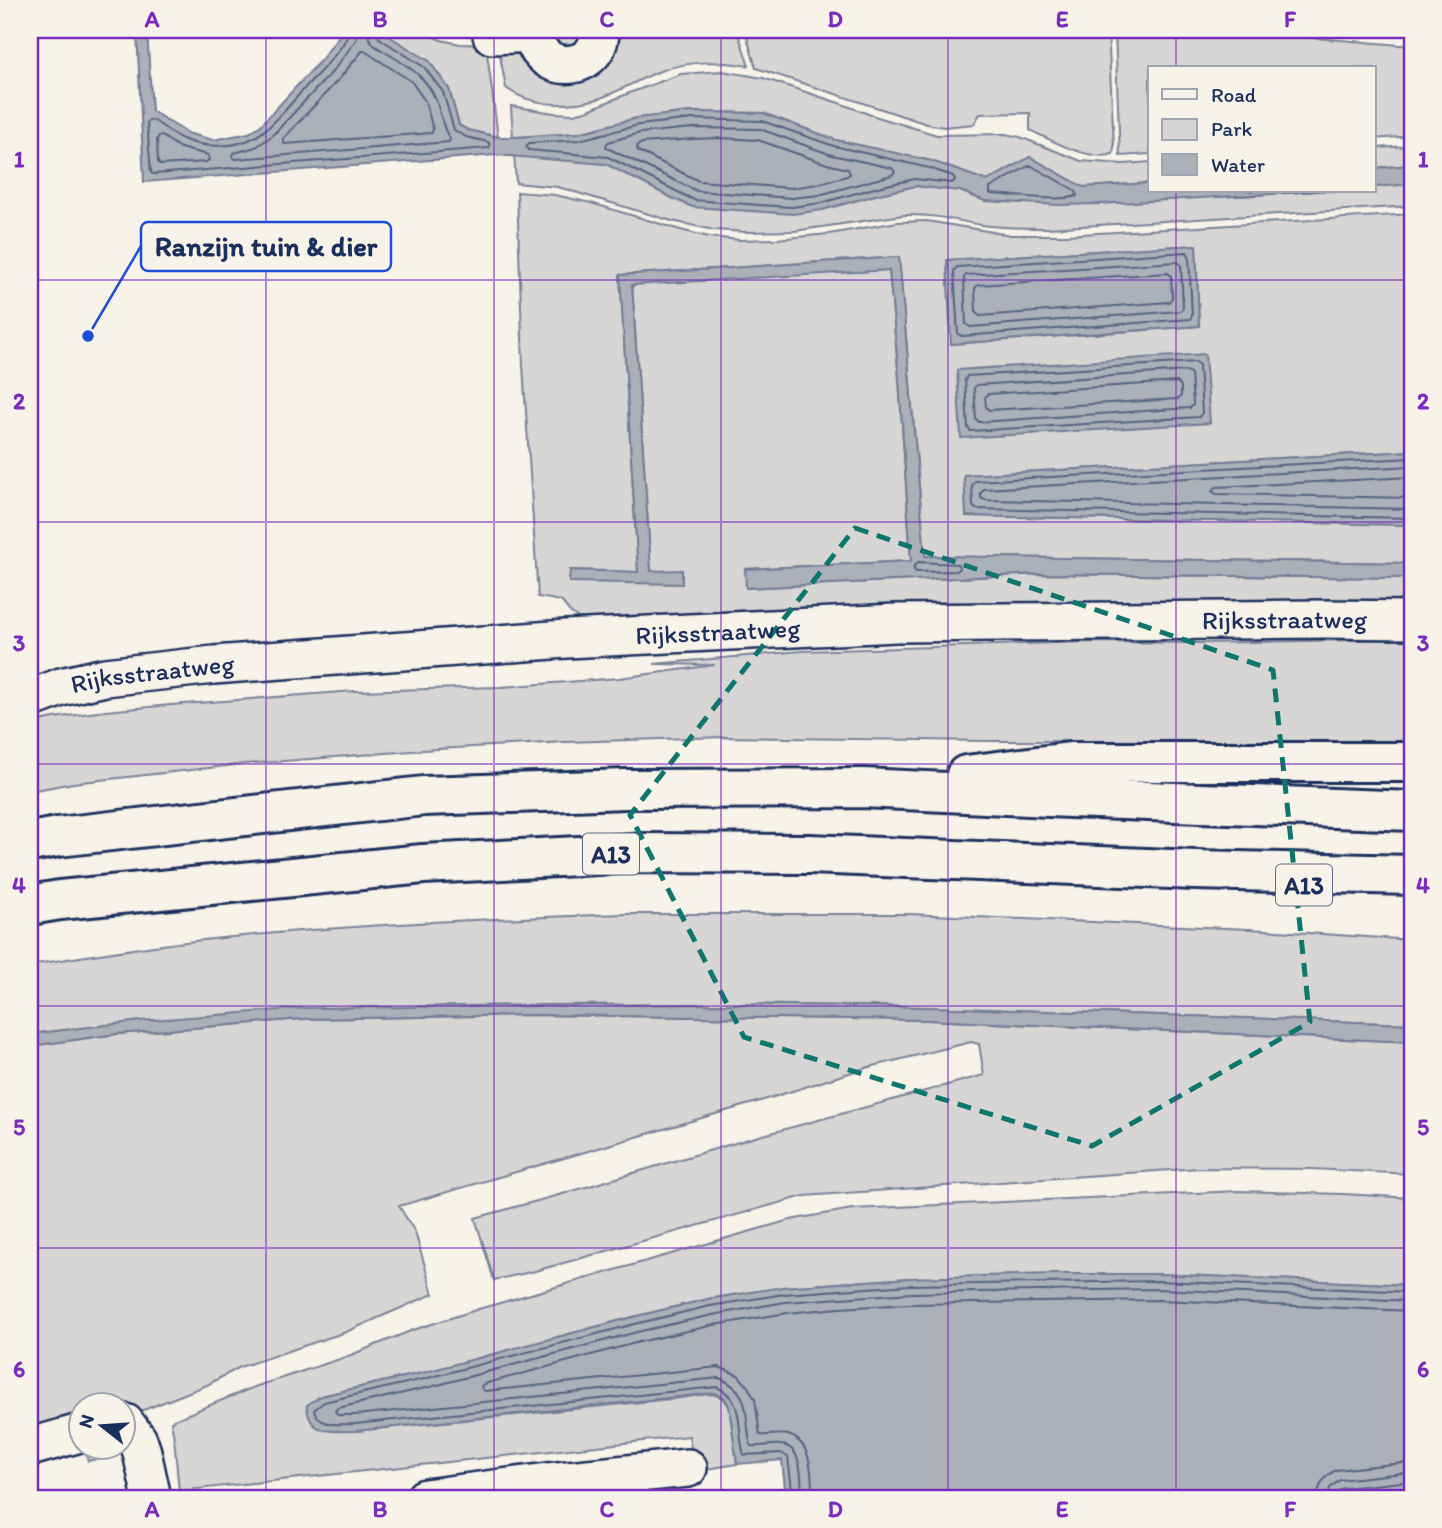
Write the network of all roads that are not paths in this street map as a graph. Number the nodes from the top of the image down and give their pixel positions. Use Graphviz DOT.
graph roads {
  1 [pos="600,30"];
  2 [pos="533,31"];
  3 [pos="492,35"];
  4 [pos="1412,620"];
  5 [pos="30,699"];
  6 [pos="1412,762"];
  7 [pos="863,788"];
  8 [pos="1412,811"];
  9 [pos="30,842"];
  10 [pos="1195,870"];
  11 [pos="1412,875"];
  12 [pos="1412,900"];
  13 [pos="30,905"];
  14 [pos="66,1437"];
  15 [pos="136,1438"];
  16 [pos="30,1447"];
  17 [pos="688,1468"];
  18 [pos="549,1490"];
  19 [pos="152,1498"];
  20 [pos="425,1498"];
  1 -- 2 [label="street"];
  2 -- 3 [label="street"];
  4 -- 5 [label="street, Rijksstraatweg"];
  6 -- 7 [label="highway"];
  7 -- 8 [label="highway"];
  7 -- 9 [label="highway"];
  10 -- 11 [label="highway, A13"];
  10 -- 12 [label="highway, A13"];
  10 -- 13 [label="highway, A13"];
  14 -- 16 [label="street"];
  15 -- 19 [label="street"];
  17 -- 18 [label="street"];
  18 -- 20 [label="street"];
}
